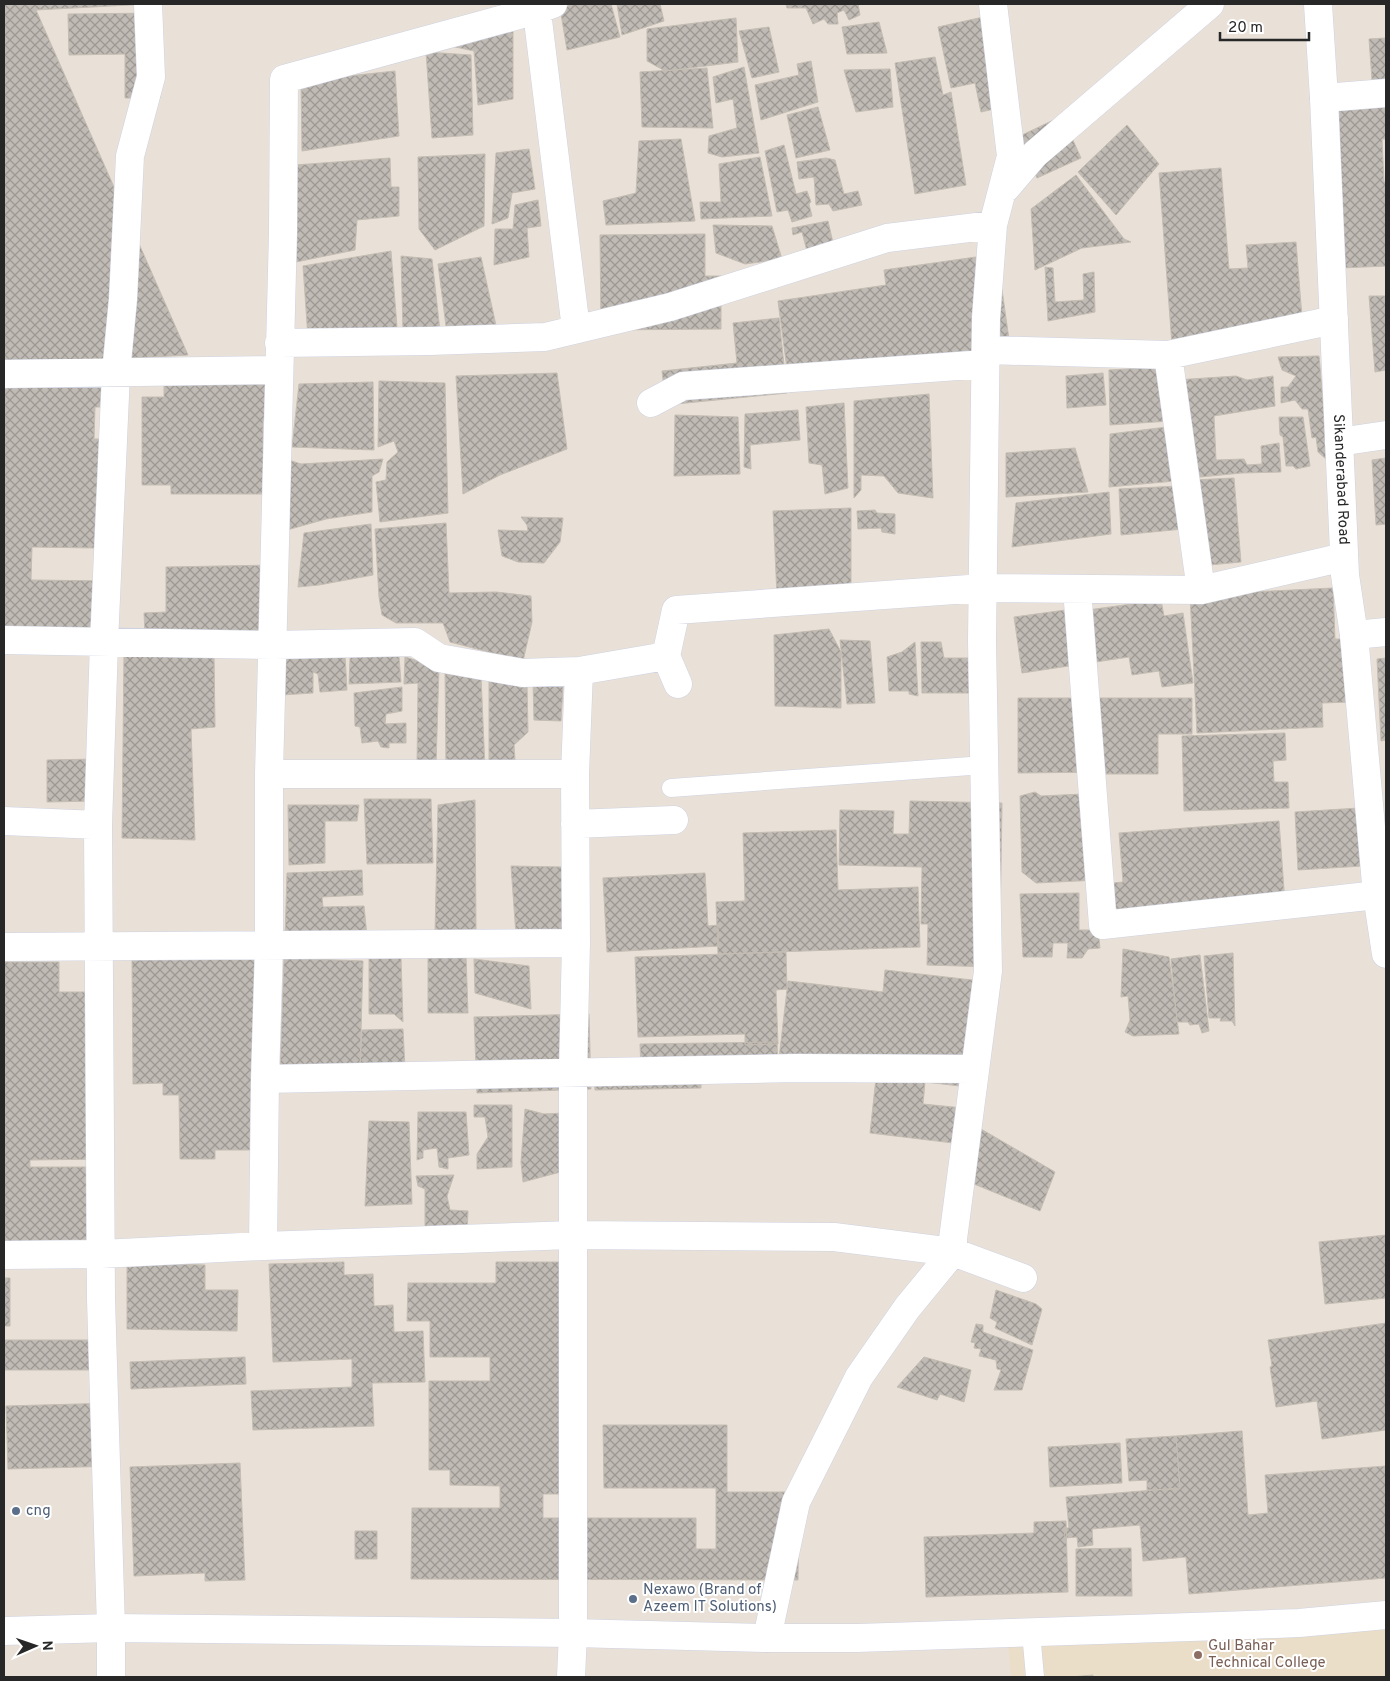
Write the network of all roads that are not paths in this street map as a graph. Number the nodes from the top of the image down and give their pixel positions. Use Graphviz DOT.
graph roads {
  1 [pos="148,4"];
  2 [pos="993,4"];
  3 [pos="1210,4"];
  4 [pos="1318,4"];
  5 [pos="542,6"];
  6 [pos="1386,93"];
  7 [pos="1324,98"];
  8 [pos="1003,191"];
  9 [pos="993,225"];
  10 [pos="1334,320"];
  11 [pos="576,329"];
  12 [pos="280,343"];
  13 [pos="1168,355"];
  14 [pos="986,357"];
  15 [pos="279,370"];
  16 [pos="116,373"];
  17 [pos="4,374"];
  18 [pos="651,403"];
  19 [pos="1386,436"];
  20 [pos="1339,442"];
  21 [pos="1344,558"];
  22 [pos="983,588"];
  23 [pos="1077,589"];
  24 [pos="1201,590"];
  25 [pos="1386,632"];
  26 [pos="1354,635"];
  27 [pos="4,640"];
  28 [pos="104,643"];
  29 [pos="274,646"];
  30 [pos="666,656"];
  31 [pos="579,671"];
  32 [pos="678,684"];
  33 [pos="984,765"];
  34 [pos="269,774"];
  35 [pos="575,774"];
  36 [pos="671,788"];
  37 [pos="674,820"];
  38 [pos="4,821"];
  39 [pos="575,824"];
  40 [pos="98,825"];
  41 [pos="1377,894"];
  42 [pos="576,943"];
  43 [pos="269,946"];
  44 [pos="4,947"];
  45 [pos="98,947"];
  46 [pos="1386,954"];
  47 [pos="975,1070"];
  48 [pos="573,1072"];
  49 [pos="265,1079"];
  50 [pos="572,1235"];
  51 [pos="263,1246"];
  52 [pos="953,1252"];
  53 [pos="101,1254"];
  54 [pos="4,1255"];
  55 [pos="1023,1278"];
  56 [pos="1386,1615"];
  57 [pos="111,1628"];
  58 [pos="4,1631"];
  59 [pos="1030,1632"];
  60 [pos="573,1633"];
  61 [pos="767,1638"];
  62 [pos="111,1677"];
  63 [pos="571,1677"];
  64 [pos="1035,1677"];
  1 -- 16 [label="street"];
  2 -- 8 [label="street"];
  3 -- 8 [label="street"];
  4 -- 7 [label="street, Sikanderabad Road"];
  5 -- 11 [label="street"];
  5 -- 12 [label="street"];
  6 -- 7 [label="street"];
  7 -- 10 [label="street, Sikanderabad Road"];
  8 -- 9 [label="street"];
  9 -- 11 [label="street"];
  9 -- 14 [label="street"];
  10 -- 13 [label="street"];
  10 -- 20 [label="street, Sikanderabad Road"];
  11 -- 12 [label="street"];
  12 -- 15 [label="street"];
  13 -- 14 [label="street"];
  13 -- 24 [label="street"];
  14 -- 18 [label="street"];
  14 -- 22 [label="street"];
  15 -- 16 [label="street"];
  15 -- 29 [label="street"];
  16 -- 17 [label="street"];
  16 -- 28 [label="street"];
  19 -- 20 [label="street"];
  20 -- 21 [label="street, Sikanderabad Road"];
  21 -- 24 [label="street"];
  21 -- 26 [label="street, Sikanderabad Road"];
  22 -- 23 [label="street"];
  22 -- 30 [label="street"];
  22 -- 33 [label="street"];
  23 -- 24 [label="street"];
  23 -- 41 [label="street"];
  25 -- 26 [label="street"];
  26 -- 41 [label="street, Sikanderabad Road"];
  27 -- 28 [label="street"];
  28 -- 29 [label="street"];
  28 -- 40 [label="street"];
  29 -- 31 [label="street"];
  29 -- 34 [label="street"];
  30 -- 31 [label="street"];
  30 -- 32 [label="street"];
  31 -- 35 [label="street"];
  33 -- 36 [label="lane"];
  33 -- 47 [label="street"];
  34 -- 35 [label="street"];
  34 -- 43 [label="street"];
  35 -- 39 [label="street"];
  37 -- 39 [label="street"];
  38 -- 40 [label="street"];
  39 -- 42 [label="street"];
  40 -- 45 [label="street"];
  41 -- 46 [label="street, Sikanderabad Road"];
  42 -- 43 [label="street"];
  42 -- 48 [label="street"];
  43 -- 45 [label="street"];
  43 -- 49 [label="street"];
  44 -- 45 [label="street"];
  45 -- 53 [label="street"];
  47 -- 48 [label="street"];
  47 -- 52 [label="street"];
  48 -- 49 [label="street"];
  48 -- 50 [label="street"];
  49 -- 51 [label="street"];
  50 -- 51 [label="street"];
  50 -- 52 [label="street"];
  50 -- 60 [label="street"];
  51 -- 53 [label="street"];
  52 -- 55 [label="street"];
  52 -- 61 [label="street"];
  53 -- 54 [label="street"];
  53 -- 57 [label="street"];
  56 -- 59 [label="street"];
  57 -- 58 [label="street"];
  57 -- 60 [label="street"];
  57 -- 62 [label="street"];
  59 -- 61 [label="street"];
  59 -- 64 [label="lane"];
  60 -- 61 [label="street"];
  60 -- 63 [label="street"];
}
